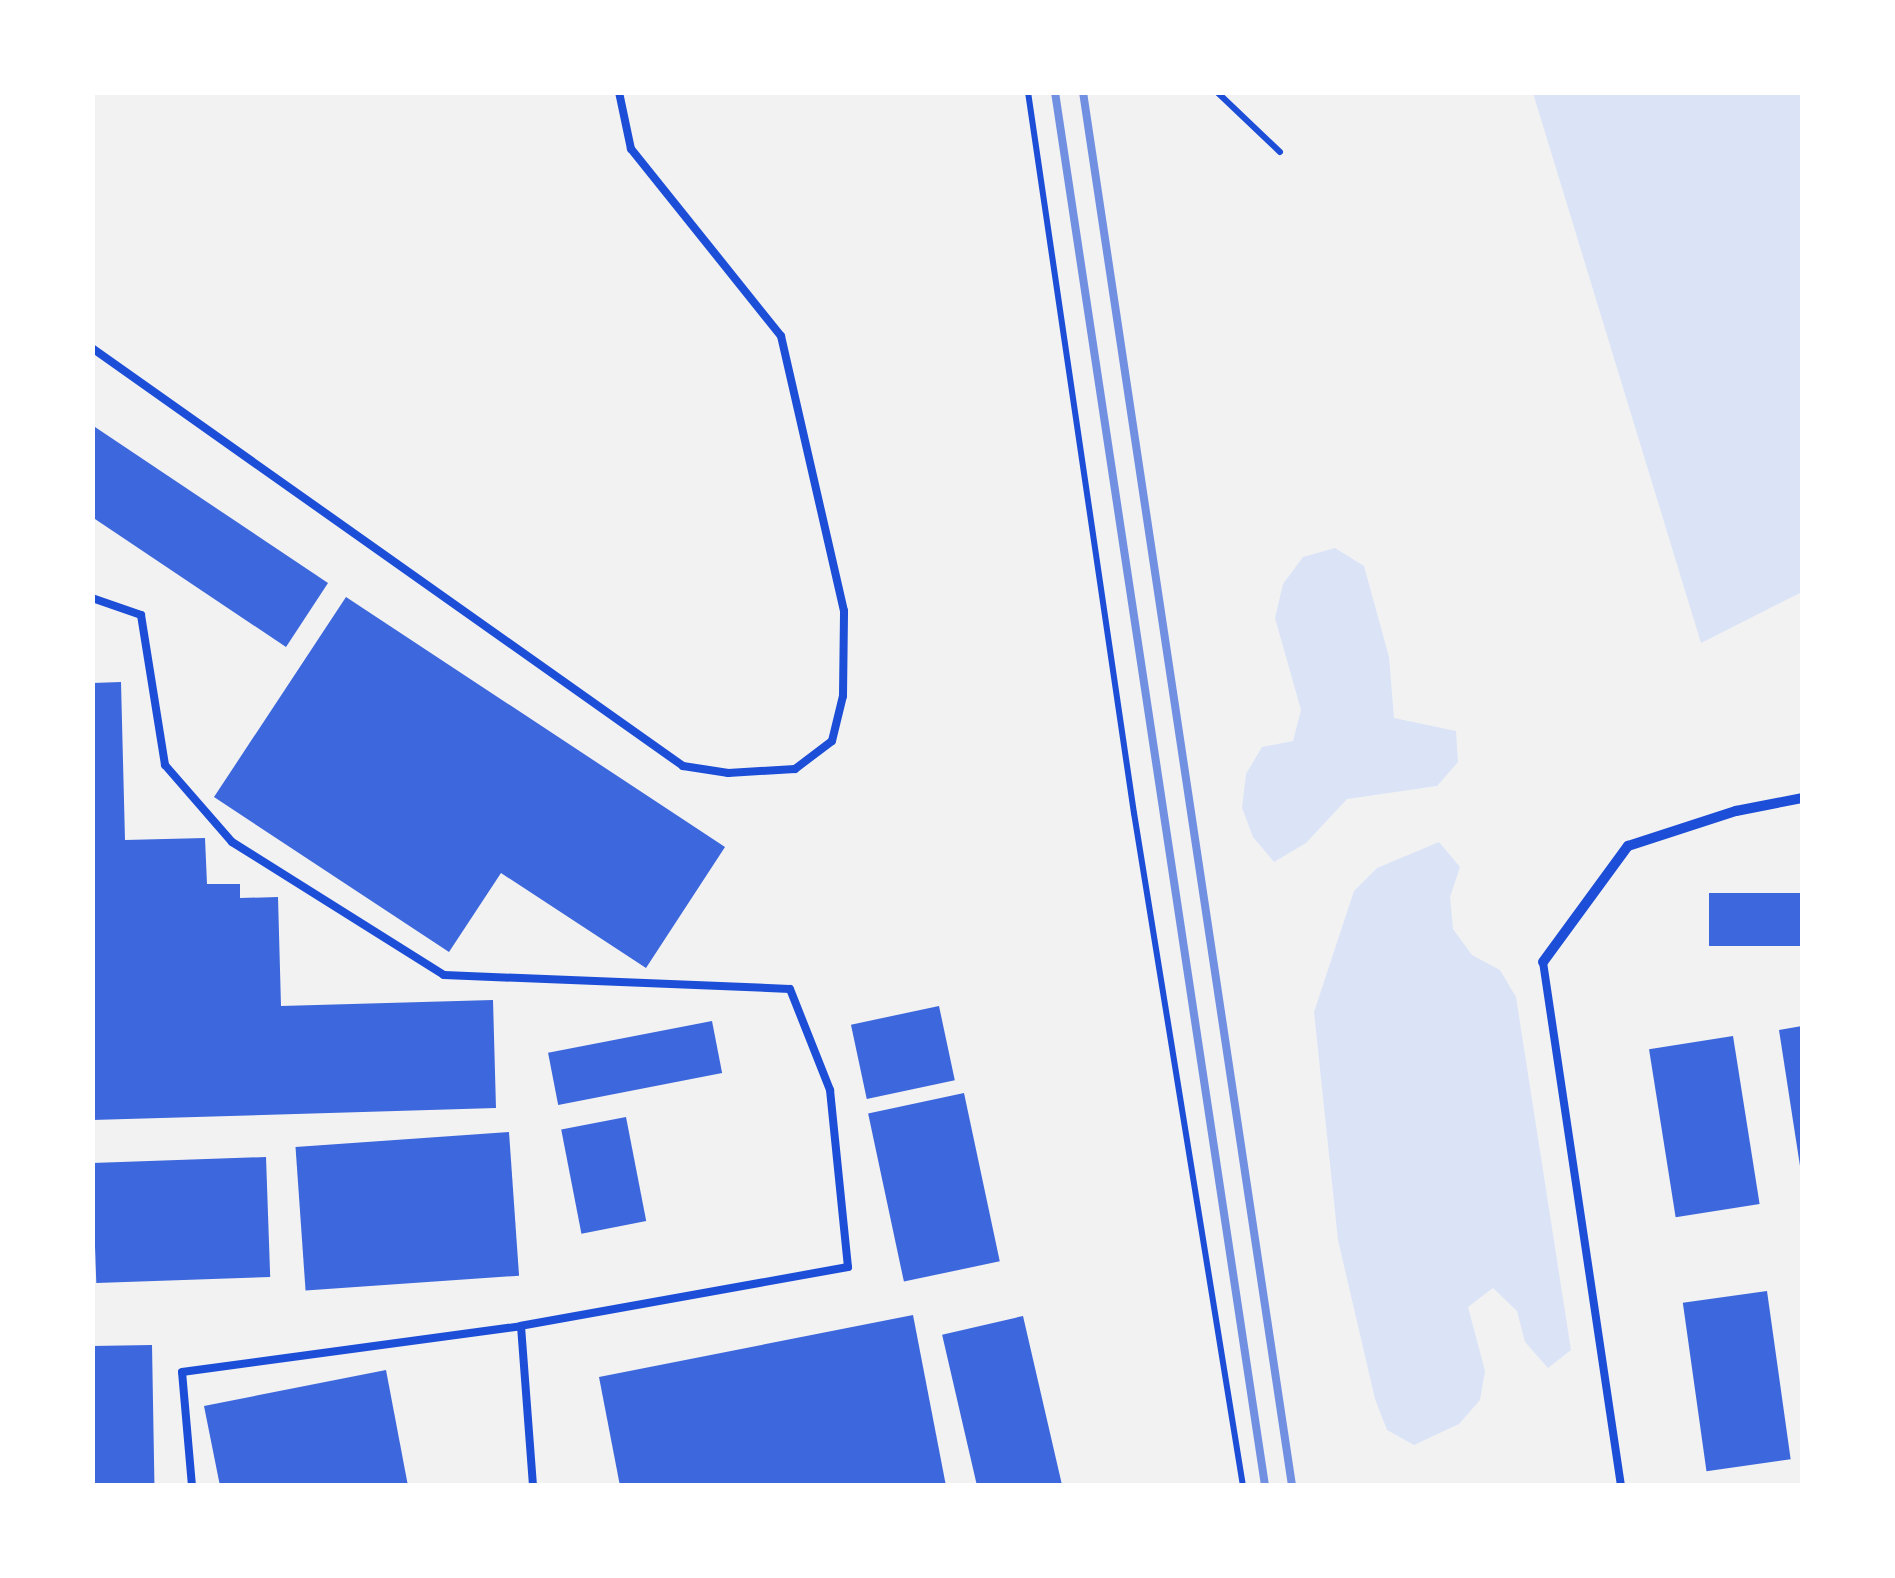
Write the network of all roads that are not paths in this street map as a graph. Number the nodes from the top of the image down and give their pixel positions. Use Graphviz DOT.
graph roads {
  1 [pos="619,92"];
  2 [pos="92,348"];
  3 [pos="92,598"];
  4 [pos="1802,798"];
  5 [pos="1543,962"];
  6 [pos="521,1326"];
  7 [pos="192,1486"];
  8 [pos="534,1486"];
  9 [pos="1622,1486"];
  1 -- 2 [label="lane"];
  3 -- 6 [label="lane"];
  4 -- 5 [label="street"];
  5 -- 9 [label="lane"];
  6 -- 7 [label="lane"];
  6 -- 8 [label="lane"];
}
